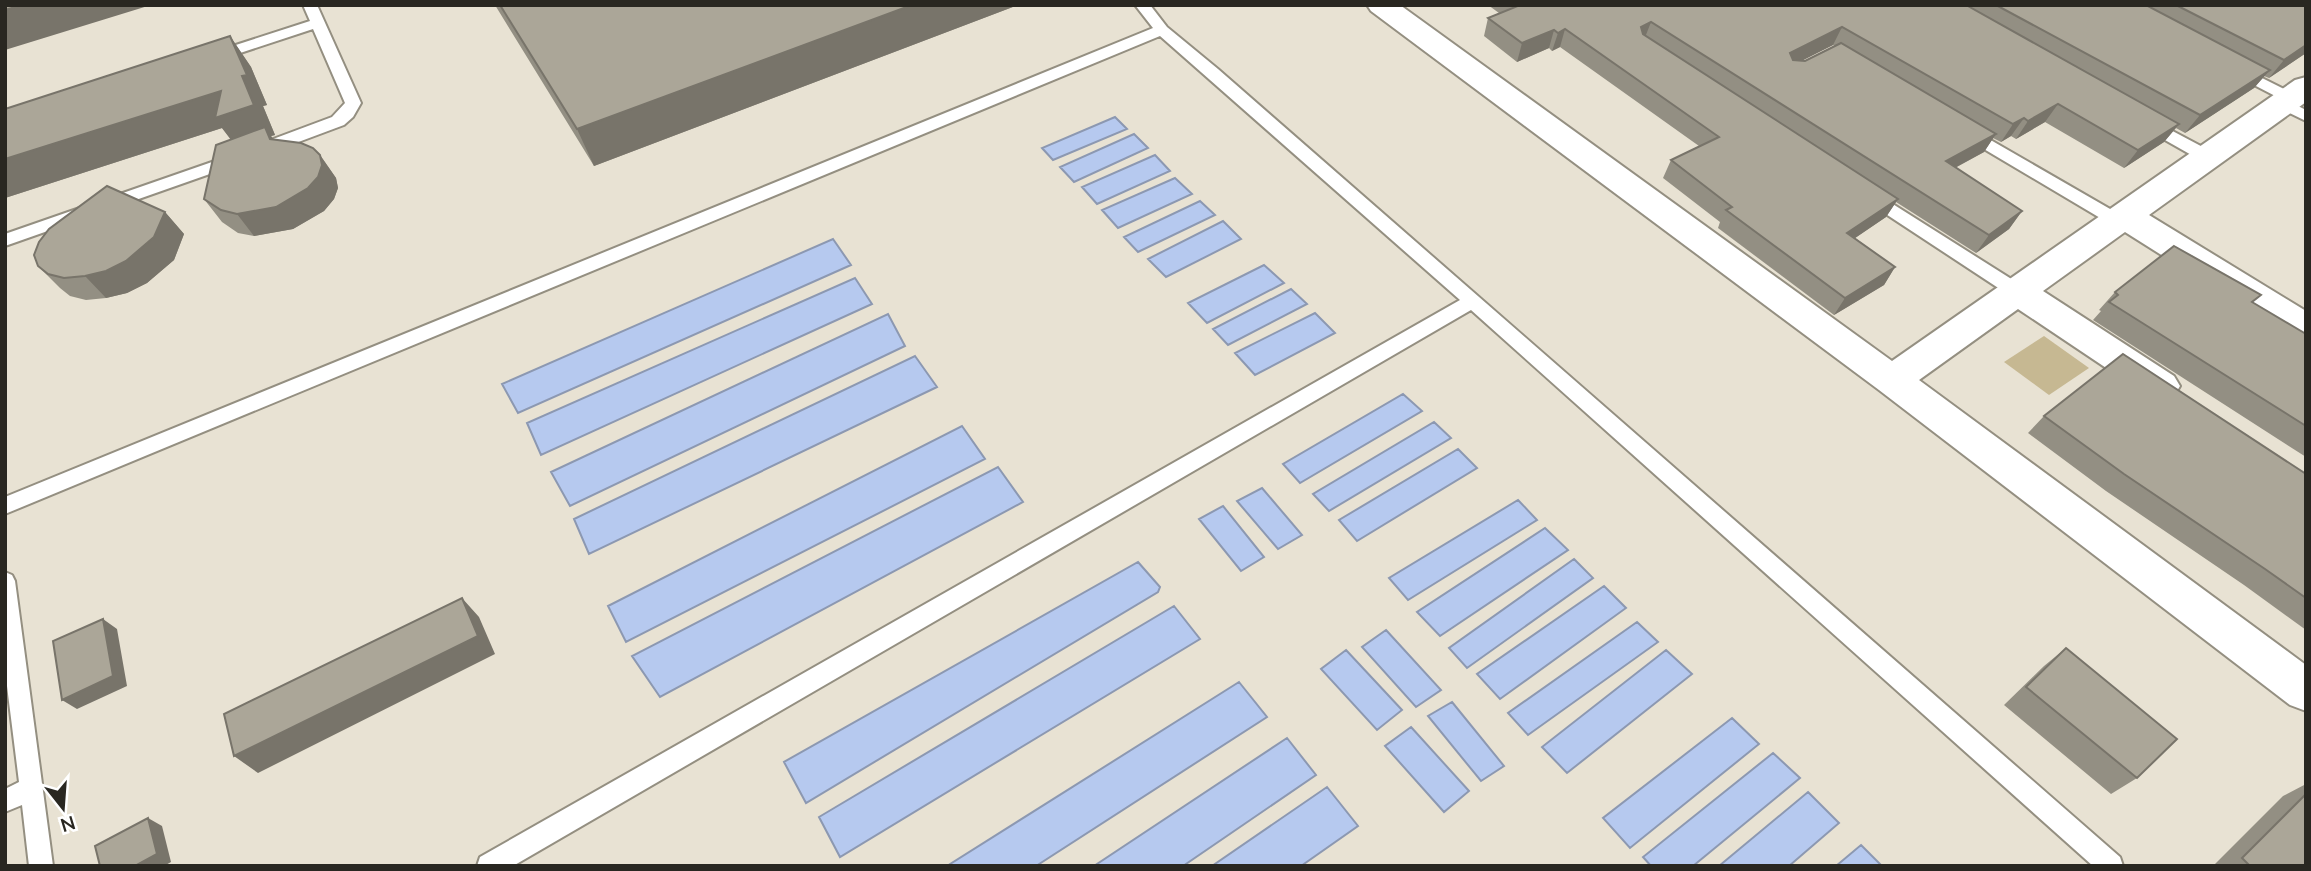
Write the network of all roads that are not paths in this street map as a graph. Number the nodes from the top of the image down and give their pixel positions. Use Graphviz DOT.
graph roads {
  1 [pos="310,5"];
  2 [pos="1142,5"];
  3 [pos="1381,5"];
  4 [pos="318,23"];
  5 [pos="1162,30"];
  6 [pos="201,61"];
  7 [pos="2219,61"];
  8 [pos="2296,102"];
  9 [pos="2136,116"];
  10 [pos="1951,122"];
  11 [pos="2208,157"];
  12 [pos="1859,188"];
  13 [pos="2121,218"];
  14 [pos="5,240"];
  15 [pos="2018,292"];
  16 [pos="1471,302"];
  17 [pos="2306,328"];
  18 [pos="1892,380"];
  19 [pos="2191,406"];
  20 [pos="5,506"];
  21 [pos="5,581"];
  22 [pos="2306,691"];
  23 [pos="31,788"];
  24 [pos="5,801"];
  25 [pos="41,866"];
  26 [pos="489,866"];
  27 [pos="2110,866"];
  1 -- 4 [label="lane"];
  2 -- 5 [label="lane"];
  3 -- 18 [label="street"];
  4 -- 6 [label="lane"];
  4 -- 14 [label="lane"];
  5 -- 16 [label="lane"];
  5 -- 20 [label="lane"];
  7 -- 8 [label="lane"];
  8 -- 11 [label="street"];
  9 -- 11 [label="lane"];
  10 -- 13 [label="lane"];
  11 -- 13 [label="street"];
  12 -- 15 [label="lane"];
  13 -- 15 [label="street"];
  13 -- 17 [label="street"];
  15 -- 18 [label="street"];
  15 -- 19 [label="street"];
  16 -- 26 [label="lane"];
  16 -- 27 [label="lane"];
  18 -- 22 [label="street"];
  21 -- 23 [label="lane"];
  23 -- 24 [label="lane"];
  23 -- 25 [label="lane"];
}
